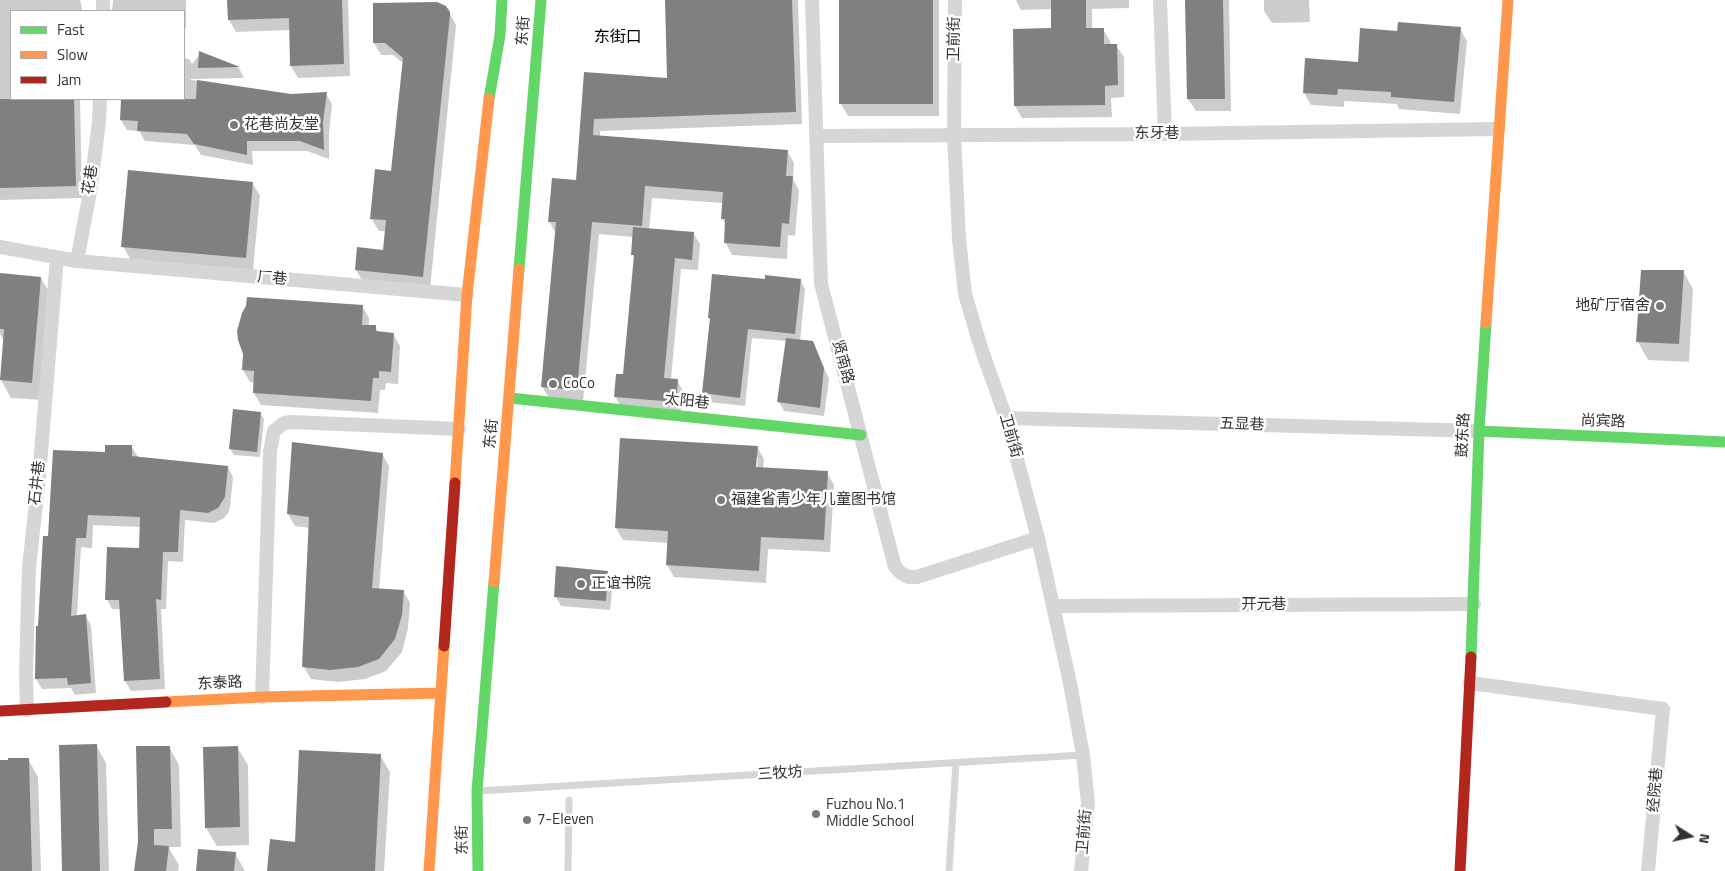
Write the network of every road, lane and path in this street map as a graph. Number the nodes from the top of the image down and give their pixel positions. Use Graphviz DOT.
graph roads {
  1 [pos="502,0"];
  2 [pos="541,0"];
  3 [pos="812,0"];
  4 [pos="955,0"];
  5 [pos="1160,0"];
  6 [pos="1508,0"];
  7 [pos="490,9"];
  8 [pos="500,35"];
  9 [pos="100,100"];
  10 [pos="1498,129"];
  11 [pos="954,134"];
  12 [pos="1165,134"];
  13 [pos="816,136"];
  14 [pos="0,247"];
  15 [pos="57,257"];
  16 [pos="77,261"];
  17 [pos="467,295"];
  18 [pos="510,398"];
  19 [pos="1006,418"];
  20 [pos="459,429"];
  21 [pos="1479,431"];
  22 [pos="861,435"];
  23 [pos="1725,442"];
  24 [pos="1038,538"];
  25 [pos="1474,604"];
  26 [pos="1054,606"];
  27 [pos="1470,683"];
  28 [pos="441,693"];
  29 [pos="262,697"];
  30 [pos="27,710"];
  31 [pos="0,711"];
  32 [pos="1083,755"];
  33 [pos="956,762"];
  34 [pos="477,790"];
  35 [pos="569,800"];
  36 [pos="429,871"];
  37 [pos="478,871"];
  38 [pos="568,871"];
  39 [pos="949,871"];
  40 [pos="1081,871"];
  41 [pos="1460,871"];
  42 [pos="1648,871"];
  1 -- 8 [label="street, 东街"];
  2 -- 18 [label="street, 东街"];
  3 -- 13 [label="street, 贤南路"];
  4 -- 11 [label="street, 卫前街"];
  5 -- 12 [label="street"];
  6 -- 10 [label="street, 鼓东路"];
  7 -- 8 [label="street"];
  8 -- 17 [label="street, 东街"];
  9 -- 16 [label="street, 花巷"];
  10 -- 12 [label="street, 东牙巷"];
  10 -- 21 [label="street, 鼓东路"];
  11 -- 12 [label="street, 东牙巷"];
  11 -- 13 [label="street, 东牙巷"];
  11 -- 19 [label="street, 卫前街"];
  13 -- 22 [label="street, 贤南路"];
  14 -- 15 [label="street, 厂巷"];
  15 -- 16 [label="street, 厂巷"];
  15 -- 30 [label="street, 石井巷"];
  16 -- 17 [label="street, 厂巷"];
  17 -- 20 [label="street, 东街"];
  18 -- 22 [label="street, 太阳巷"];
  18 -- 34 [label="street, 东街"];
  19 -- 21 [label="street, 五显巷"];
  19 -- 24 [label="street, 卫前街"];
  20 -- 28 [label="street, 东街"];
  20 -- 29 [label="street"];
  21 -- 23 [label="street, 尚宾路"];
  21 -- 25 [label="street, 鼓东路"];
  22 -- 24 [label="street, 贤南路"];
  24 -- 26 [label="street, 卫前街"];
  25 -- 26 [label="street, 开元巷"];
  25 -- 27 [label="street, 鼓东路"];
  26 -- 32 [label="street, 卫前街"];
  27 -- 41 [label="street, 鼓东路"];
  27 -- 42 [label="street, 经院巷"];
  28 -- 29 [label="street, 东泰路"];
  28 -- 36 [label="street, 东街"];
  29 -- 30 [label="street, 东泰路"];
  30 -- 31 [label="street, 东泰路"];
  32 -- 33 [label="lane, 三牧坊"];
  32 -- 40 [label="street, 卫前街"];
  33 -- 34 [label="lane, 三牧坊"];
  33 -- 39 [label="lane"];
  34 -- 37 [label="street, 东街"];
  35 -- 38 [label="lane"];
}
